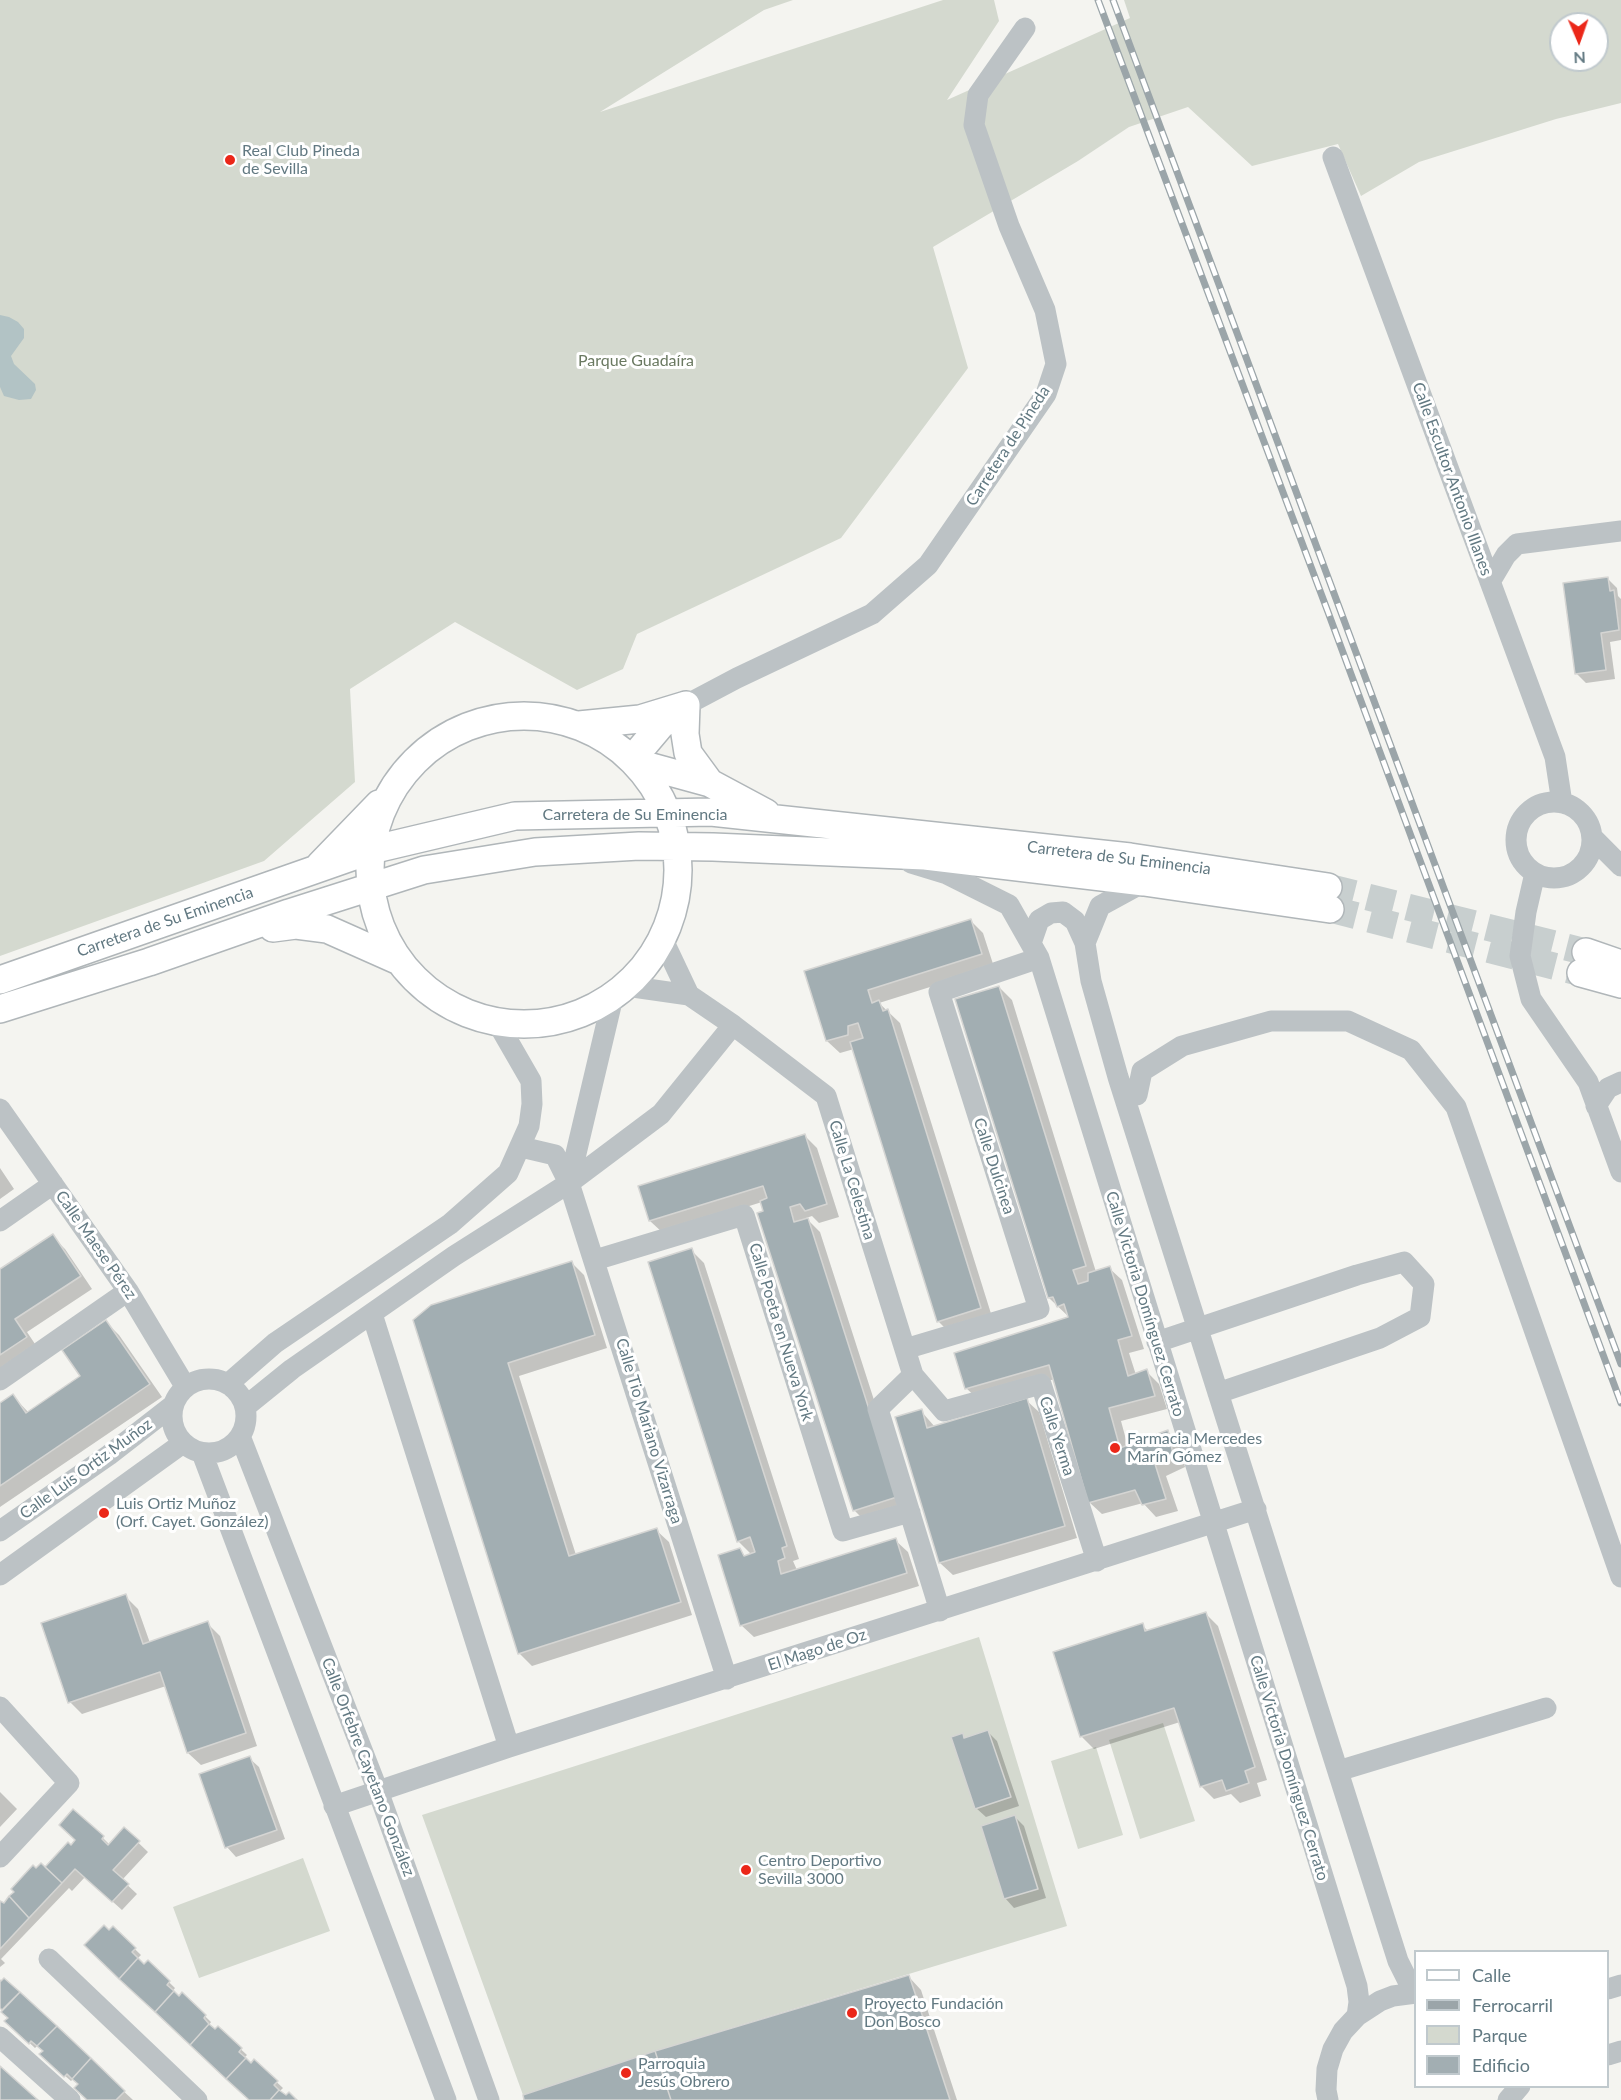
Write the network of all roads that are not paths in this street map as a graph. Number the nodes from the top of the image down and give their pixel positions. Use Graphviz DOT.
graph roads {
  1 [pos="1025,28"];
  2 [pos="1333,158"];
  3 [pos="1621,531"];
  4 [pos="1490,582"];
  5 [pos="686,705"];
  6 [pos="579,725"];
  7 [pos="635,761"];
  8 [pos="710,783"];
  9 [pos="390,792"];
  10 [pos="1562,803"];
  11 [pos="663,813"];
  12 [pos="778,820"];
  13 [pos="1593,838"];
  14 [pos="673,846"];
  15 [pos="371,850"];
  16 [pos="879,854"];
  17 [pos="1621,866"];
  18 [pos="316,869"];
  19 [pos="1535,873"];
  20 [pos="1144,882"];
  21 [pos="374,886"];
  22 [pos="236,932"];
  23 [pos="663,940"];
  24 [pos="1085,943"];
  25 [pos="1035,951"];
  26 [pos="399,960"];
  27 [pos="1621,964"];
  28 [pos="0,980"];
  29 [pos="1621,984"];
  30 [pos="620,992"];
  31 [pos="689,995"];
  32 [pos="0,1009"];
  33 [pos="497,1022"];
  34 [pos="733,1026"];
  35 [pos="1621,1082"];
  36 [pos="1137,1095"];
  37 [pos="1596,1106"];
  38 [pos="0,1109"];
  39 [pos="521,1147"];
  40 [pos="1621,1172"];
  41 [pos="569,1183"];
  42 [pos="53,1184"];
  43 [pos="0,1221"];
  44 [pos="595,1260"];
  45 [pos="128,1291"];
  46 [pos="372,1314"];
  47 [pos="1198,1329"];
  48 [pos="1157,1342"];
  49 [pos="905,1349"];
  50 [pos="913,1375"];
  51 [pos="0,1380"];
  52 [pos="228,1384"];
  53 [pos="185,1386"];
  54 [pos="1218,1392"];
  55 [pos="172,1406"];
  56 [pos="245,1407"];
  57 [pos="240,1436"];
  58 [pos="192,1448"];
  59 [pos="1256,1509"];
  60 [pos="910,1512"];
  61 [pos="1213,1523"];
  62 [pos="0,1531"];
  63 [pos="1097,1561"];
  64 [pos="0,1575"];
  65 [pos="1621,1577"];
  66 [pos="940,1611"];
  67 [pos="727,1679"];
  68 [pos="0,1707"];
  69 [pos="1546,1708"];
  70 [pos="509,1748"];
  71 [pos="1338,1771"];
  72 [pos="378,1791"];
  73 [pos="334,1806"];
  74 [pos="0,1857"];
  75 [pos="49,1959"];
  76 [pos="1414,1988"];
  77 [pos="1414,1991"];
  78 [pos="1357,2016"];
  79 [pos="0,2037"];
  80 [pos="1518,2088"];
  81 [pos="1326,2097"];
  82 [pos="70,2100"];
  83 [pos="198,2100"];
  84 [pos="446,2100"];
  85 [pos="489,2100"];
  86 [pos="1507,2100"];
  1 -- 5 [label="street, Carretera de Pineda"];
  2 -- 4 [label="street, Calle Escultor Antonio Illanes"];
  3 -- 4 [label="street"];
  4 -- 10 [label="street, Calle Escultor Antonio Illanes"];
  5 -- 6 [label="main road"];
  5 -- 7 [label="main road"];
  5 -- 8 [label="main road"];
  6 -- 7 [label="main road"];
  6 -- 9 [label="main road"];
  7 -- 8 [label="main road"];
  7 -- 11 [label="main road"];
  8 -- 12 [label="main road"];
  9 -- 15 [label="main road"];
  9 -- 18 [label="main road"];
  10 -- 13 [label="street"];
  10 -- 19 [label="street"];
  11 -- 12 [label="main road, Carretera de Su Eminencia"];
  11 -- 14 [label="main road"];
  11 -- 15 [label="main road, Carretera de Su Eminencia"];
  12 -- 20 [label="main road, Carretera de Su Eminencia"];
  13 -- 17 [label="street"];
  13 -- 19 [label="street"];
  14 -- 16 [label="main road, Carretera de Su Eminencia"];
  14 -- 21 [label="main road, Carretera de Su Eminencia"];
  14 -- 23 [label="main road"];
  15 -- 18 [label="main road, Carretera de Su Eminencia"];
  15 -- 21 [label="main road"];
  16 -- 20 [label="main road, Carretera de Su Eminencia"];
  16 -- 25 [label="street, Calle Victoria Domínguez Cerrato"];
  18 -- 28 [label="main road, Carretera de Su Eminencia"];
  19 -- 37 [label="street"];
  20 -- 24 [label="street"];
  21 -- 22 [label="main road, Carretera de Su Eminencia"];
  21 -- 26 [label="main road"];
  22 -- 26 [label="main road"];
  22 -- 32 [label="main road, Carretera de Su Eminencia"];
  23 -- 30 [label="main road"];
  23 -- 31 [label="street"];
  24 -- 25 [label="street"];
  24 -- 47 [label="street"];
  25 -- 48 [label="street, Calle Victoria Domínguez Cerrato"];
  25 -- 49 [label="street, Calle Dulcinea"];
  26 -- 33 [label="main road"];
  27 -- 29 [label="main road"];
  30 -- 31 [label="street"];
  30 -- 33 [label="main road"];
  30 -- 41 [label="street"];
  31 -- 34 [label="street, Calle La Celestina"];
  33 -- 39 [label="street"];
  34 -- 41 [label="street"];
  34 -- 49 [label="street, Calle La Celestina"];
  35 -- 37 [label="street"];
  36 -- 65 [label="street"];
  37 -- 40 [label="street"];
  38 -- 42 [label="street, Calle Maese Pérez"];
  39 -- 41 [label="street, Calle Tio Mariano Vizarraga"];
  39 -- 52 [label="street"];
  41 -- 44 [label="street, Calle Tio Mariano Vizarraga"];
  41 -- 46 [label="street"];
  42 -- 43 [label="street"];
  42 -- 45 [label="street, Calle Maese Pérez"];
  44 -- 60 [label="street, Calle Poeta en Nueva York"];
  44 -- 67 [label="street, Calle Tio Mariano Vizarraga"];
  45 -- 51 [label="street"];
  45 -- 53 [label="street, Calle Maese Pérez"];
  46 -- 56 [label="street"];
  46 -- 70 [label="street"];
  47 -- 48 [label="street"];
  47 -- 54 [label="street"];
  47 -- 54 [label="street"];
  48 -- 61 [label="street, Calle Victoria Domínguez Cerrato"];
  49 -- 50 [label="street, Calle La Celestina"];
  50 -- 60 [label="street"];
  50 -- 63 [label="street, Calle Yerma"];
  52 -- 53 [label="street"];
  52 -- 56 [label="street"];
  53 -- 55 [label="street"];
  54 -- 59 [label="street"];
  55 -- 58 [label="street"];
  55 -- 62 [label="street, Calle Luis Ortiz Muñoz"];
  56 -- 57 [label="street"];
  57 -- 58 [label="street"];
  57 -- 72 [label="street, Calle Orfebre Cayetano González"];
  58 -- 64 [label="street"];
  58 -- 73 [label="street"];
  59 -- 61 [label="street, El Mago de Oz"];
  59 -- 71 [label="street"];
  60 -- 66 [label="street"];
  61 -- 63 [label="street, El Mago de Oz"];
  61 -- 78 [label="street, Calle Victoria Domínguez Cerrato"];
  63 -- 66 [label="street, El Mago de Oz"];
  66 -- 67 [label="street, El Mago de Oz"];
  67 -- 70 [label="street, El Mago de Oz"];
  68 -- 74 [label="street"];
  69 -- 71 [label="street"];
  70 -- 72 [label="street, El Mago de Oz"];
  71 -- 76 [label="street"];
  72 -- 73 [label="street, El Mago de Oz"];
  72 -- 85 [label="street, Calle Orfebre Cayetano González"];
  73 -- 84 [label="street"];
  75 -- 83 [label="street"];
  77 -- 78 [label="street"];
  78 -- 81 [label="street"];
  79 -- 82 [label="street"];
  80 -- 86 [label="street"];
}
